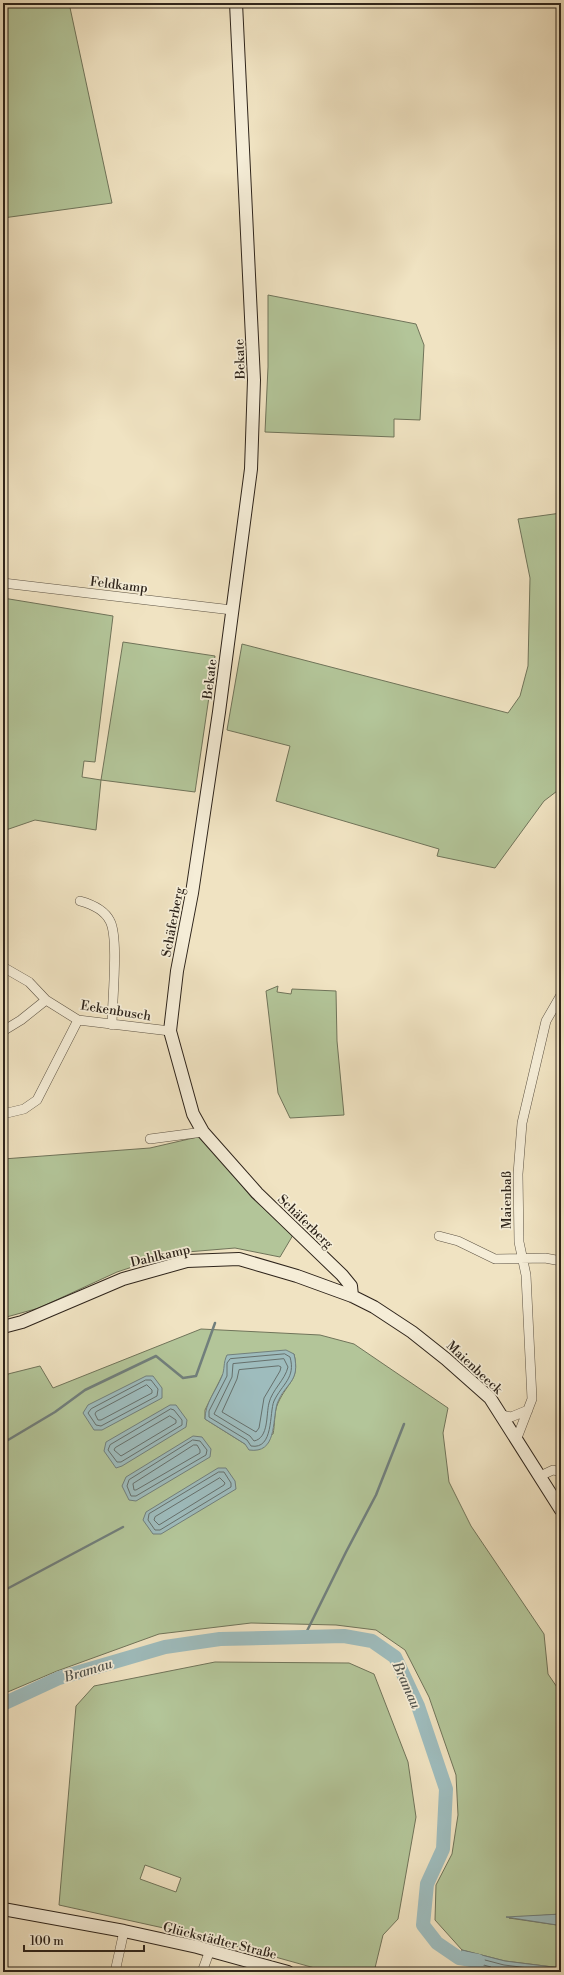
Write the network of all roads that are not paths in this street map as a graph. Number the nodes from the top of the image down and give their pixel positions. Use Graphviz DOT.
graph roads {
  1 [pos="236,3"];
  2 [pos="3,583"];
  3 [pos="232,610"];
  4 [pos="218,712"];
  5 [pos="80,901"];
  6 [pos="3,967"];
  7 [pos="561,995"];
  8 [pos="46,1000"];
  9 [pos="78,1020"];
  10 [pos="112,1025"];
  11 [pos="3,1031"];
  12 [pos="170,1031"];
  13 [pos="3,1114"];
  14 [pos="203,1132"];
  15 [pos="150,1139"];
  16 [pos="439,1236"];
  17 [pos="521,1257"];
  18 [pos="561,1261"];
  19 [pos="352,1296"];
  20 [pos="3,1327"];
  21 [pos="528,1410"];
  22 [pos="502,1415"];
  23 [pos="517,1438"];
  24 [pos="561,1472"];
  25 [pos="540,1476"];
  26 [pos="561,1510"];
  27 [pos="3,1909"];
  28 [pos="124,1931"];
  29 [pos="210,1950"];
  30 [pos="115,1972"];
  31 [pos="202,1972"];
  32 [pos="288,1972"];
  1 -- 3 [label="main road, Bekate"];
  2 -- 3 [label="street, Feldkamp"];
  3 -- 4 [label="main road, Bekate"];
  4 -- 12 [label="main road, Schäferberg"];
  5 -- 10 [label="street"];
  6 -- 8 [label="street, Eekenbusch"];
  7 -- 17 [label="street, Maienbaß"];
  8 -- 9 [label="street, Eekenbusch"];
  8 -- 11 [label="street"];
  9 -- 10 [label="street, Eekenbusch"];
  9 -- 13 [label="street"];
  10 -- 12 [label="street, Eekenbusch"];
  12 -- 14 [label="main road, Schäferberg"];
  14 -- 15 [label="street"];
  14 -- 19 [label="main road, Schäferberg"];
  16 -- 17 [label="street"];
  17 -- 18 [label="street"];
  17 -- 21 [label="street, Maienbaß"];
  19 -- 20 [label="main road, Dahlkamp"];
  19 -- 22 [label="main road, Maienbeeck"];
  21 -- 22 [label="street"];
  21 -- 23 [label="street, Maienbaß"];
  22 -- 23 [label="main road, Maienbeeck"];
  23 -- 25 [label="main road, Maienbeeck"];
  24 -- 25 [label="street"];
  25 -- 26 [label="main road, Maienbeeck"];
  27 -- 28 [label="main road, Glückstädter Straße"];
  28 -- 29 [label="main road, Glückstädter Straße"];
  28 -- 30 [label="street"];
  29 -- 31 [label="street"];
  29 -- 32 [label="main road, Glückstädter Straße"];
}
